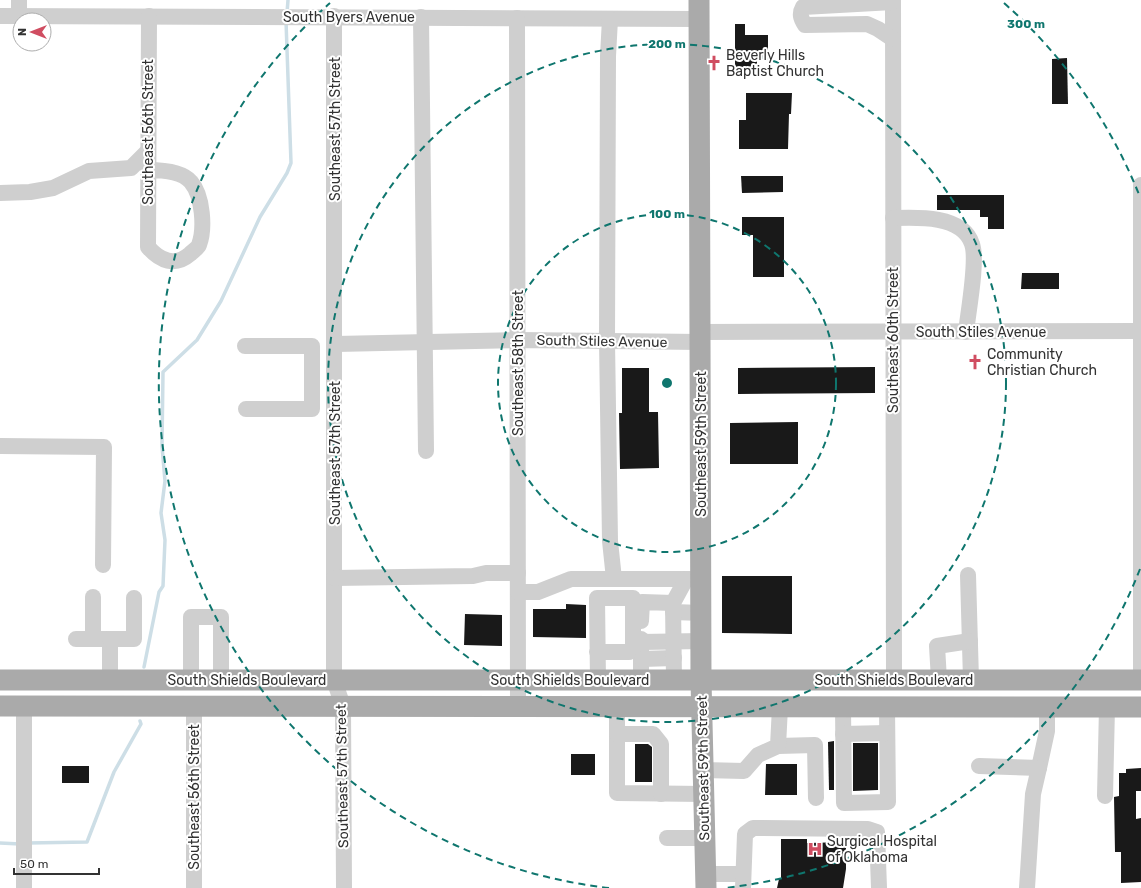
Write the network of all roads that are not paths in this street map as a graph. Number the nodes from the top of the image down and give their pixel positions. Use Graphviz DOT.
graph roads {
  1 [pos="19,0"];
  2 [pos="893,1"];
  3 [pos="867,4"];
  4 [pos="699,10"];
  5 [pos="19,12"];
  6 [pos="0,16"];
  7 [pos="12,16"];
  8 [pos="52,16"];
  9 [pos="149,16"];
  10 [pos="334,16"];
  11 [pos="422,17"];
  12 [pos="517,18"];
  13 [pos="610,19"];
  14 [pos="867,24"];
  15 [pos="893,39"];
  16 [pos="148,151"];
  17 [pos="148,170"];
  18 [pos="1141,185"];
  19 [pos="0,193"];
  20 [pos="893,218"];
  21 [pos="1141,250"];
  22 [pos="1141,331"];
  23 [pos="893,332"];
  24 [pos="966,332"];
  25 [pos="701,337"];
  26 [pos="518,340"];
  27 [pos="607,341"];
  28 [pos="424,342"];
  29 [pos="336,344"];
  30 [pos="245,346"];
  31 [pos="312,346"];
  32 [pos="312,403"];
  33 [pos="335,403"];
  34 [pos="246,409"];
  35 [pos="0,446"];
  36 [pos="426,451"];
  37 [pos="103,565"];
  38 [pos="518,573"];
  39 [pos="968,575"];
  40 [pos="334,578"];
  41 [pos="614,579"];
  42 [pos="653,579"];
  43 [pos="694,579"];
  44 [pos="518,592"];
  45 [pos="93,597"];
  46 [pos="134,598"];
  47 [pos="652,602"];
  48 [pos="673,608"];
  49 [pos="702,613"];
  50 [pos="641,622"];
  51 [pos="76,639"];
  52 [pos="93,639"];
  53 [pos="110,639"];
  54 [pos="702,641"];
  55 [pos="970,641"];
  56 [pos="674,642"];
  57 [pos="597,652"];
  58 [pos="674,658"];
  59 [pos="642,659"];
  60 [pos="0,680"];
  61 [pos="110,680"];
  62 [pos="191,680"];
  63 [pos="221,680"];
  64 [pos="334,680"];
  65 [pos="518,680"];
  66 [pos="641,680"];
  67 [pos="674,680"];
  68 [pos="701,680"];
  69 [pos="894,680"];
  70 [pos="939,680"];
  71 [pos="972,680"];
  72 [pos="1048,680"];
  73 [pos="1141,680"];
  74 [pos="598,681"];
  75 [pos="0,706"];
  76 [pos="24,706"];
  77 [pos="343,706"];
  78 [pos="194,707"];
  79 [pos="518,707"];
  80 [pos="617,707"];
  81 [pos="703,707"];
  82 [pos="780,707"];
  83 [pos="843,707"];
  84 [pos="887,707"];
  85 [pos="1047,707"];
  86 [pos="1107,707"];
  87 [pos="1141,707"];
  88 [pos="887,733"];
  89 [pos="617,734"];
  90 [pos="843,734"];
  91 [pos="778,746"];
  92 [pos="979,766"];
  93 [pos="1038,768"];
  94 [pos="703,770"];
  95 [pos="661,794"];
  96 [pos="704,794"];
  97 [pos="1105,796"];
  98 [pos="816,798"];
  99 [pos="667,838"];
  100 [pos="704,838"];
  101 [pos="706,881"];
  102 [pos="743,881"];
  103 [pos="24,888"];
  104 [pos="194,888"];
  105 [pos="344,888"];
  106 [pos="879,888"];
  107 [pos="1027,888"];
  1 -- 5 [label="street"];
  2 -- 3 [label="street"];
  2 -- 15 [label="street, Southeast 60th Street"];
  3 -- 14 [label="street"];
  3 -- 14 [label="street"];
  4 -- 13 [label="street, South Byers Avenue"];
  4 -- 25 [label="main road, Southeast 59th Street"];
  6 -- 7 [label="street, South Byers Avenue"];
  8 -- 9 [label="street, South Byers Avenue"];
  9 -- 10 [label="street, South Byers Avenue"];
  9 -- 16 [label="street, Southeast 56th Street"];
  10 -- 11 [label="street, South Byers Avenue"];
  10 -- 29 [label="street, Southeast 57th Street"];
  11 -- 12 [label="street, South Byers Avenue"];
  11 -- 28 [label="street"];
  12 -- 13 [label="street, South Byers Avenue"];
  12 -- 26 [label="street, Southeast 58th Street"];
  13 -- 27 [label="street"];
  14 -- 15 [label="street"];
  15 -- 20 [label="street, Southeast 60th Street"];
  16 -- 17 [label="street, Southeast 56th Street"];
  16 -- 19 [label="street"];
  17 -- 17 [label="street, Southeast 56th Street"];
  18 -- 21 [label="street"];
  20 -- 23 [label="street, Southeast 60th Street"];
  20 -- 24 [label="street"];
  21 -- 22 [label="street"];
  22 -- 24 [label="street, South Stiles Avenue"];
  22 -- 73 [label="street"];
  23 -- 24 [label="street, South Stiles Avenue"];
  23 -- 25 [label="street, South Stiles Avenue"];
  23 -- 69 [label="street, Southeast 60th Street"];
  25 -- 27 [label="street, South Stiles Avenue"];
  25 -- 43 [label="main road, Southeast 59th Street"];
  26 -- 27 [label="street, South Stiles Avenue"];
  26 -- 28 [label="street, South Stiles Avenue"];
  26 -- 38 [label="street, Southeast 58th Street"];
  27 -- 41 [label="street"];
  28 -- 29 [label="street, South Stiles Avenue"];
  28 -- 36 [label="street"];
  29 -- 31 [label="street, South Stiles Avenue"];
  29 -- 33 [label="street, Southeast 57th Street"];
  30 -- 31 [label="street, South Stiles Avenue"];
  31 -- 32 [label="street"];
  32 -- 33 [label="street"];
  32 -- 34 [label="street"];
  33 -- 40 [label="street, Southeast 57th Street"];
  35 -- 37 [label="street"];
  38 -- 40 [label="street"];
  38 -- 44 [label="street, Southeast 58th Street"];
  39 -- 55 [label="street"];
  40 -- 64 [label="street, Southeast 57th Street"];
  41 -- 42 [label="street"];
  41 -- 44 [label="street"];
  42 -- 43 [label="street"];
  42 -- 47 [label="street"];
  43 -- 48 [label="street"];
  43 -- 49 [label="main road, Southeast 59th Street"];
  44 -- 65 [label="street, Southeast 58th Street"];
  45 -- 52 [label="street"];
  46 -- 53 [label="street"];
  47 -- 48 [label="street"];
  47 -- 50 [label="street"];
  48 -- 49 [label="street"];
  48 -- 56 [label="street"];
  49 -- 54 [label="main road, Southeast 59th Street"];
  51 -- 52 [label="street"];
  52 -- 53 [label="street"];
  53 -- 61 [label="street"];
  54 -- 56 [label="street"];
  54 -- 68 [label="main road, Southeast 59th Street"];
  55 -- 70 [label="street"];
  55 -- 71 [label="street"];
  56 -- 58 [label="street"];
  56 -- 59 [label="street"];
  57 -- 74 [label="street"];
  58 -- 59 [label="street"];
  58 -- 67 [label="street"];
  59 -- 66 [label="street"];
  60 -- 61 [label="main road, South Shields Boulevard"];
  61 -- 62 [label="main road, South Shields Boulevard"];
  62 -- 63 [label="main road, South Shields Boulevard"];
  62 -- 63 [label="street"];
  63 -- 64 [label="main road, South Shields Boulevard"];
  64 -- 65 [label="main road, South Shields Boulevard"];
  64 -- 77 [label="street, Southeast 57th Street"];
  65 -- 74 [label="main road, South Shields Boulevard"];
  65 -- 79 [label="street, Southeast 58th Street"];
  66 -- 67 [label="main road, South Shields Boulevard"];
  66 -- 74 [label="main road, South Shields Boulevard"];
  67 -- 68 [label="main road, South Shields Boulevard"];
  68 -- 69 [label="main road, South Shields Boulevard"];
  68 -- 81 [label="main road, Southeast 59th Street"];
  69 -- 70 [label="main road, South Shields Boulevard"];
  70 -- 71 [label="main road, South Shields Boulevard"];
  71 -- 72 [label="main road, South Shields Boulevard"];
  72 -- 73 [label="main road, South Shields Boulevard"];
  72 -- 85 [label="main road"];
  75 -- 76 [label="main road, South Shields Boulevard"];
  76 -- 78 [label="main road, South Shields Boulevard"];
  76 -- 103 [label="street"];
  77 -- 78 [label="main road, South Shields Boulevard"];
  77 -- 79 [label="main road, South Shields Boulevard"];
  77 -- 105 [label="street, Southeast 57th Street"];
  78 -- 104 [label="street, Southeast 56th Street"];
  79 -- 80 [label="main road, South Shields Boulevard"];
  80 -- 81 [label="main road, South Shields Boulevard"];
  80 -- 89 [label="street"];
  81 -- 82 [label="main road, South Shields Boulevard"];
  81 -- 94 [label="main road, Southeast 59th Street"];
  82 -- 83 [label="main road, South Shields Boulevard"];
  82 -- 91 [label="street"];
  83 -- 84 [label="main road, South Shields Boulevard"];
  83 -- 90 [label="street"];
  84 -- 85 [label="main road, South Shields Boulevard"];
  84 -- 88 [label="street"];
  85 -- 86 [label="main road, South Shields Boulevard"];
  85 -- 93 [label="street"];
  86 -- 87 [label="main road, South Shields Boulevard"];
  86 -- 97 [label="street"];
  88 -- 90 [label="street"];
  88 -- 90 [label="street"];
  89 -- 95 [label="street"];
  89 -- 95 [label="street"];
  91 -- 94 [label="street"];
  91 -- 98 [label="street"];
  92 -- 93 [label="street"];
  93 -- 107 [label="street"];
  94 -- 96 [label="main road, Southeast 59th Street"];
  95 -- 96 [label="street"];
  96 -- 100 [label="main road, Southeast 59th Street"];
  99 -- 100 [label="street"];
  100 -- 101 [label="main road, Southeast 59th Street"];
  101 -- 102 [label="street"];
  102 -- 106 [label="street"];
}
